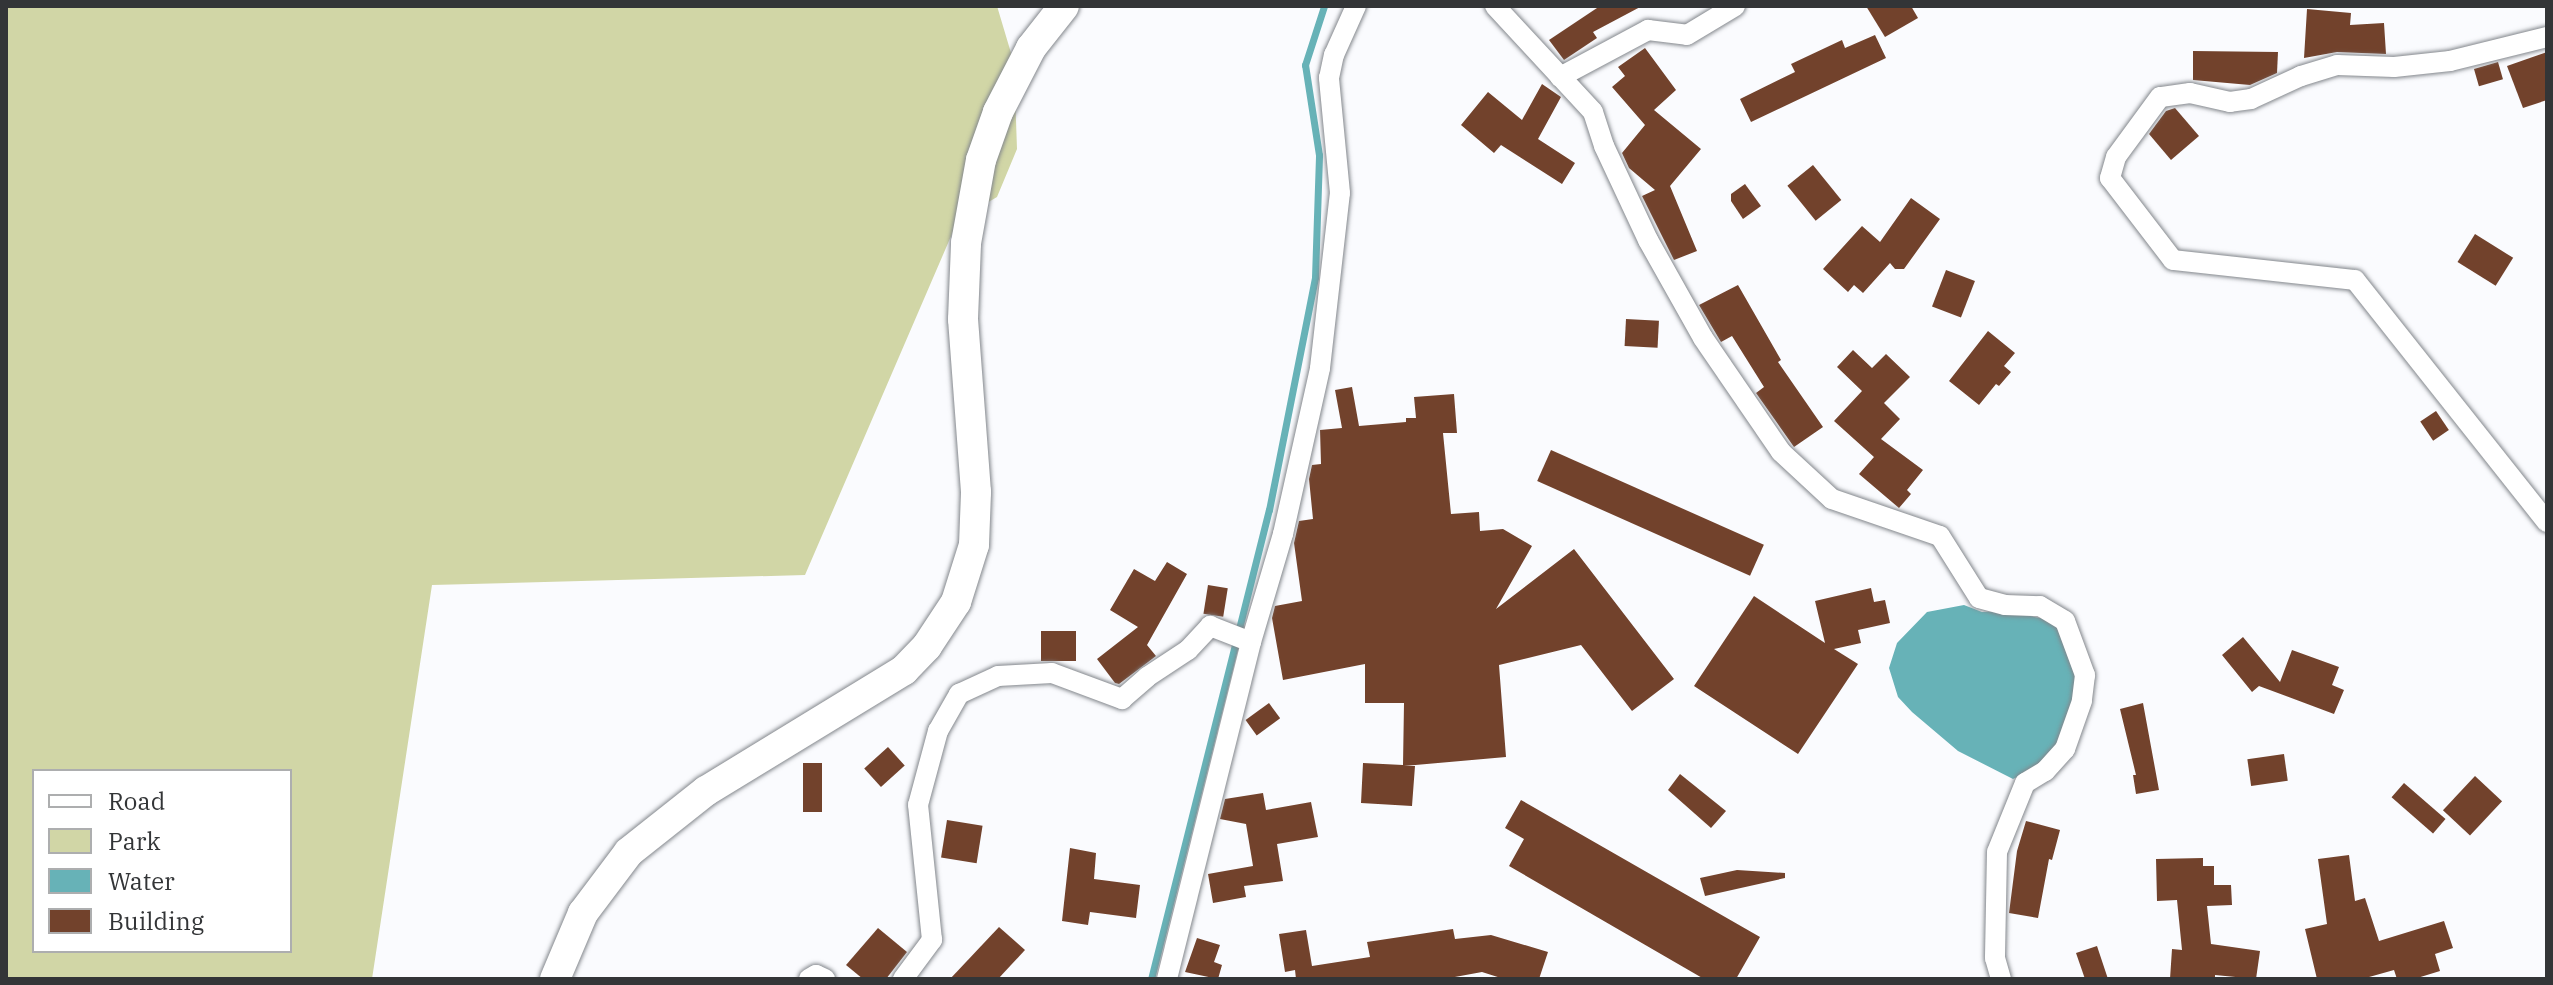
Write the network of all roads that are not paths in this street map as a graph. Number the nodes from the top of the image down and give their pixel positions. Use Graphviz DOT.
graph roads {
  1 [pos="1064,6"];
  2 [pos="1356,6"];
  3 [pos="1495,6"];
  4 [pos="1735,6"];
  5 [pos="2547,37"];
  6 [pos="1560,77"];
  7 [pos="2547,522"];
  8 [pos="1251,642"];
  9 [pos="555,979"];
  10 [pos="809,979"];
  11 [pos="825,979"];
  12 [pos="903,979"];
  13 [pos="1167,979"];
  14 [pos="2001,979"];
  1 -- 9 [label="street"];
  2 -- 8 [label="street"];
  3 -- 6 [label="street"];
  4 -- 6 [label="street"];
  5 -- 7 [label="street"];
  6 -- 14 [label="street"];
  8 -- 12 [label="street"];
  8 -- 13 [label="street"];
  10 -- 11 [label="street"];
}
